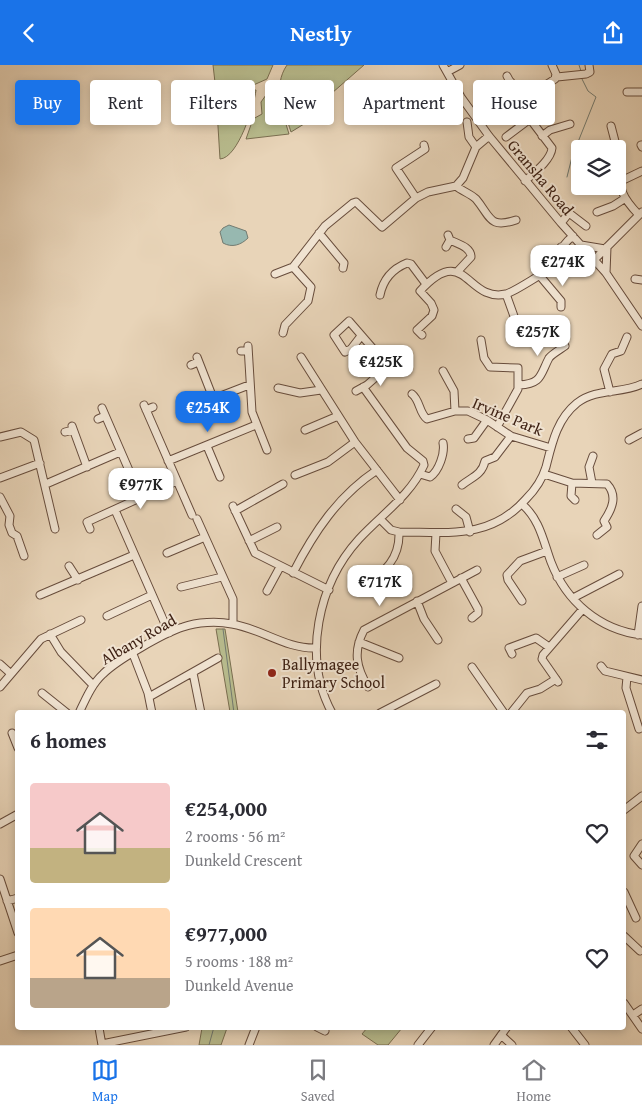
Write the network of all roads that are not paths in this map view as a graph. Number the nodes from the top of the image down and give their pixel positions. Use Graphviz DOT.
graph roads {
  1 [pos="460,65"];
  2 [pos="552,65"];
  3 [pos="445,68"];
  4 [pos="591,71"];
  5 [pos="556,77"];
  6 [pos="552,80"];
  7 [pos="642,87"];
  8 [pos="627,92"];
  9 [pos="642,92"];
  10 [pos="467,122"];
  11 [pos="570,124"];
  12 [pos="522,125"];
  13 [pos="534,125"];
  14 [pos="610,126"];
  15 [pos="489,136"];
  16 [pos="542,136"];
  17 [pos="506,137"];
  18 [pos="614,140"];
  19 [pos="424,145"];
  20 [pos="476,147"];
  21 [pos="642,171"];
  22 [pos="626,178"];
  23 [pos="525,181"];
  24 [pos="456,186"];
  25 [pos="623,195"];
  26 [pos="416,198"];
  27 [pos="624,199"];
  28 [pos="597,212"];
  29 [pos="641,213"];
  30 [pos="516,220"];
  31 [pos="560,223"];
  32 [pos="586,226"];
  33 [pos="320,233"];
  34 [pos="573,236"];
  35 [pos="448,241"];
  36 [pos="581,245"];
  37 [pos="561,247"];
  38 [pos="606,248"];
  39 [pos="595,259"];
  40 [pos="293,267"];
  41 [pos="582,267"];
  42 [pos="343,268"];
  43 [pos="457,272"];
  44 [pos="606,273"];
  45 [pos="275,274"];
  46 [pos="540,276"];
  47 [pos="426,284"];
  48 [pos="506,294"];
  49 [pos="379,296"];
  50 [pos="560,307"];
  51 [pos="639,315"];
  52 [pos="642,326"];
  53 [pos="283,333"];
  54 [pos="520,333"];
  55 [pos="422,335"];
  56 [pos="361,336"];
  57 [pos="627,337"];
  58 [pos="481,340"];
  59 [pos="565,346"];
  60 [pos="246,349"];
  61 [pos="301,357"];
  62 [pos="191,365"];
  63 [pos="443,371"];
  64 [pos="249,385"];
  65 [pos="519,385"];
  66 [pos="642,385"];
  67 [pos="363,387"];
  68 [pos="278,388"];
  69 [pos="321,390"];
  70 [pos="356,391"];
  71 [pos="610,392"];
  72 [pos="412,394"];
  73 [pos="213,398"];
  74 [pos="189,405"];
  75 [pos="148,407"];
  76 [pos="102,408"];
  77 [pos="455,411"];
  78 [pos="338,416"];
  79 [pos="487,420"];
  80 [pos="256,425"];
  81 [pos="497,427"];
  82 [pos="305,430"];
  83 [pos="65,432"];
  84 [pos="642,433"];
  85 [pos="511,436"];
  86 [pos="0,437"];
  87 [pos="468,439"];
  88 [pos="629,439"];
  89 [pos="355,442"];
  90 [pos="443,443"];
  91 [pos="207,446"];
  92 [pos="264,447"];
  93 [pos="551,448"];
  94 [pos="120,452"];
  95 [pos="593,455"];
  96 [pos="168,461"];
  97 [pos="40,463"];
  98 [pos="87,467"];
  99 [pos="226,470"];
  100 [pos="377,470"];
  101 [pos="74,473"];
  102 [pos="420,474"];
  103 [pos="544,474"];
  104 [pos="295,475"];
  105 [pos="0,478"];
  106 [pos="78,481"];
  107 [pos="177,481"];
  108 [pos="572,483"];
  109 [pos="592,483"];
  110 [pos="46,484"];
  111 [pos="283,484"];
  112 [pos="462,485"];
  113 [pos="0,497"];
  114 [pos="141,498"];
  115 [pos="400,500"];
  116 [pos="575,500"];
  117 [pos="522,504"];
  118 [pos="454,508"];
  119 [pos="115,510"];
  120 [pos="183,514"];
  121 [pos="193,515"];
  122 [pos="380,519"];
  123 [pos="58,524"];
  124 [pos="277,527"];
  125 [pos="90,529"];
  126 [pos="399,532"];
  127 [pos="470,532"];
  128 [pos="436,533"];
  129 [pos="597,535"];
  130 [pos="205,537"];
  131 [pos="249,541"];
  132 [pos="547,551"];
  133 [pos="167,553"];
  134 [pos="134,555"];
  135 [pos="24,556"];
  136 [pos="584,565"];
  137 [pos="69,566"];
  138 [pos="280,567"];
  139 [pos="477,570"];
  140 [pos="293,573"];
  141 [pos="616,573"];
  142 [pos="222,577"];
  143 [pos="558,577"];
  144 [pos="461,578"];
  145 [pos="78,580"];
  146 [pos="452,583"];
  147 [pos="363,585"];
  148 [pos="181,587"];
  149 [pos="329,589"];
  150 [pos="267,591"];
  151 [pos="40,595"];
  152 [pos="152,595"];
  153 [pos="573,598"];
  154 [pos="416,601"];
  155 [pos="522,601"];
  156 [pos="642,606"];
  157 [pos="582,609"];
  158 [pos="106,617"];
  159 [pos="472,618"];
  160 [pos="79,624"];
  161 [pos="233,624"];
  162 [pos="169,633"];
  163 [pos="50,635"];
  164 [pos="640,635"];
  165 [pos="438,640"];
  166 [pos="359,642"];
  167 [pos="549,647"];
  168 [pos="316,648"];
  169 [pos="133,654"];
  170 [pos="512,655"];
  171 [pos="218,658"];
  172 [pos="399,659"];
  173 [pos="0,664"];
  174 [pos="601,666"];
  175 [pos="472,667"];
  176 [pos="10,673"];
  177 [pos="193,673"];
  178 [pos="627,677"];
  179 [pos="642,680"];
  180 [pos="436,684"];
  181 [pos="93,685"];
  182 [pos="0,687"];
  183 [pos="368,687"];
  184 [pos="43,696"];
  185 [pos="149,697"];
  186 [pos="63,710"];
  187 [pos="81,710"];
  188 [pos="151,710"];
  189 [pos="200,710"];
  190 [pos="331,710"];
  191 [pos="386,710"];
  192 [pos="502,710"];
  193 [pos="513,710"];
  194 [pos="639,729"];
  195 [pos="642,795"];
  196 [pos="626,808"];
  197 [pos="15,816"];
  198 [pos="0,824"];
  199 [pos="642,844"];
  200 [pos="642,865"];
  201 [pos="0,879"];
  202 [pos="626,896"];
  203 [pos="15,899"];
  204 [pos="7,901"];
  205 [pos="636,918"];
  206 [pos="15,924"];
  207 [pos="626,938"];
  208 [pos="641,952"];
  209 [pos="15,956"];
  210 [pos="0,961"];
  211 [pos="626,1006"];
  212 [pos="642,1009"];
  213 [pos="633,1015"];
  214 [pos="642,1029"];
  215 [pos="99,1030"];
  216 [pos="172,1030"];
  217 [pos="255,1030"];
  218 [pos="430,1030"];
  219 [pos="505,1030"];
  220 [pos="573,1030"];
  221 [pos="501,1035"];
  222 [pos="145,1036"];
  223 [pos="102,1045"];
  224 [pos="147,1045"];
  225 [pos="249,1045"];
  226 [pos="418,1045"];
  227 [pos="494,1045"];
  228 [pos="512,1045"];
  229 [pos="585,1045"];
  1 -- 3 [label="street"];
  2 -- 5 [label="street"];
  3 -- 15 [label="street, Gransha Road"];
  4 -- 5 [label="street"];
  5 -- 6 [label="street"];
  7 -- 9 [label="street"];
  8 -- 9 [label="street"];
  10 -- 20 [label="street"];
  11 -- 16 [label="street"];
  12 -- 17 [label="street"];
  13 -- 16 [label="street"];
  14 -- 18 [label="street"];
  15 -- 20 [label="street"];
  15 -- 23 [label="street, Gransha Road"];
  16 -- 23 [label="street"];
  19 -- 26 [label="street"];
  20 -- 24 [label="street"];
  21 -- 22 [label="street"];
  23 -- 31 [label="street, Gransha Road"];
  24 -- 26 [label="street"];
  24 -- 30 [label="street"];
  25 -- 27 [label="street"];
  26 -- 33 [label="street"];
  27 -- 28 [label="street"];
  27 -- 29 [label="street"];
  29 -- 38 [label="street"];
  31 -- 32 [label="street"];
  31 -- 34 [label="street, Gransha Road"];
  33 -- 40 [label="street"];
  33 -- 42 [label="street"];
  34 -- 36 [label="street, Gransha Road"];
  34 -- 37 [label="street"];
  35 -- 43 [label="street"];
  36 -- 38 [label="street"];
  36 -- 39 [label="street, Gransha Road"];
  37 -- 41 [label="street"];
  37 -- 46 [label="street"];
  38 -- 39 [label="street"];
  38 -- 44 [label="street"];
  39 -- 44 [label="street, Gransha Road"];
  40 -- 45 [label="street"];
  40 -- 53 [label="street"];
  43 -- 47 [label="street"];
  43 -- 48 [label="street"];
  44 -- 51 [label="street, Gransha Road"];
  46 -- 48 [label="street"];
  46 -- 50 [label="street"];
  47 -- 49 [label="street"];
  47 -- 55 [label="street"];
  48 -- 54 [label="street"];
  51 -- 52 [label="street, Gransha Road"];
  56 -- 67 [label="street"];
  57 -- 71 [label="street"];
  58 -- 65 [label="street"];
  59 -- 65 [label="street"];
  60 -- 64 [label="street"];
  61 -- 69 [label="street"];
  62 -- 73 [label="street"];
  63 -- 77 [label="street, Irvine Park"];
  64 -- 73 [label="street"];
  64 -- 80 [label="street"];
  65 -- 81 [label="street"];
  66 -- 71 [label="street"];
  67 -- 70 [label="street"];
  67 -- 102 [label="street"];
  68 -- 69 [label="street"];
  69 -- 78 [label="street"];
  71 -- 93 [label="street"];
  72 -- 77 [label="street, Irvine Park"];
  73 -- 74 [label="street"];
  75 -- 96 [label="street"];
  76 -- 94 [label="street"];
  77 -- 79 [label="street, Irvine Park"];
  78 -- 82 [label="street"];
  78 -- 89 [label="street"];
  79 -- 81 [label="street, Irvine Park"];
  79 -- 87 [label="street"];
  80 -- 91 [label="street"];
  80 -- 92 [label="street"];
  81 -- 85 [label="street, Irvine Park"];
  83 -- 98 [label="street"];
  84 -- 88 [label="street"];
  85 -- 93 [label="street, Irvine Park"];
  85 -- 112 [label="street"];
  86 -- 97 [label="street"];
  89 -- 100 [label="street"];
  89 -- 104 [label="street"];
  90 -- 102 [label="street"];
  91 -- 96 [label="street"];
  91 -- 99 [label="street"];
  93 -- 103 [label="street"];
  94 -- 98 [label="street"];
  94 -- 114 [label="street"];
  95 -- 109 [label="street"];
  96 -- 107 [label="street"];
  97 -- 105 [label="street"];
  97 -- 110 [label="street"];
  98 -- 101 [label="street"];
  100 -- 115 [label="street"];
  100 -- 140 [label="street"];
  101 -- 106 [label="street"];
  101 -- 110 [label="street"];
  102 -- 115 [label="street"];
  103 -- 108 [label="street"];
  103 -- 117 [label="street"];
  107 -- 114 [label="street"];
  107 -- 121 [label="street"];
  108 -- 109 [label="street"];
  108 -- 116 [label="street"];
  109 -- 129 [label="street"];
  110 -- 123 [label="street"];
  111 -- 131 [label="street"];
  113 -- 135 [label="street"];
  114 -- 119 [label="street"];
  115 -- 122 [label="street"];
  117 -- 127 [label="street"];
  117 -- 132 [label="street"];
  118 -- 127 [label="street"];
  119 -- 125 [label="street"];
  119 -- 134 [label="street"];
  120 -- 121 [label="street"];
  121 -- 130 [label="street"];
  122 -- 126 [label="street"];
  122 -- 149 [label="street"];
  124 -- 131 [label="street"];
  126 -- 128 [label="street"];
  126 -- 147 [label="street"];
  127 -- 128 [label="street"];
  128 -- 146 [label="street"];
  130 -- 133 [label="street"];
  130 -- 142 [label="street"];
  131 -- 138 [label="street"];
  132 -- 143 [label="street"];
  132 -- 155 [label="street"];
  134 -- 145 [label="street"];
  134 -- 152 [label="street"];
  136 -- 143 [label="street"];
  137 -- 145 [label="street"];
  138 -- 140 [label="street"];
  138 -- 150 [label="street"];
  139 -- 144 [label="street"];
  140 -- 149 [label="street"];
  141 -- 153 [label="street"];
  142 -- 148 [label="street"];
  142 -- 161 [label="street"];
  143 -- 153 [label="street"];
  144 -- 146 [label="street"];
  144 -- 159 [label="street"];
  145 -- 151 [label="street"];
  146 -- 154 [label="street"];
  149 -- 168 [label="street"];
  152 -- 158 [label="street"];
  152 -- 162 [label="street"];
  153 -- 157 [label="street"];
  154 -- 165 [label="street"];
  154 -- 166 [label="street"];
  156 -- 164 [label="street"];
  157 -- 164 [label="street"];
  157 -- 167 [label="street"];
  160 -- 163 [label="street"];
  161 -- 162 [label="street, Albany Road"];
  161 -- 168 [label="street, Albany Road"];
  162 -- 169 [label="street, Albany Road"];
  163 -- 176 [label="street"];
  163 -- 181 [label="street"];
  166 -- 172 [label="street"];
  166 -- 183 [label="street"];
  167 -- 170 [label="street"];
  167 -- 193 [label="street"];
  168 -- 190 [label="street"];
  169 -- 181 [label="street, Albany Road"];
  169 -- 185 [label="street"];
  171 -- 177 [label="street"];
  173 -- 176 [label="street"];
  174 -- 178 [label="street"];
  175 -- 192 [label="street"];
  176 -- 182 [label="street"];
  177 -- 185 [label="street"];
  177 -- 189 [label="street"];
  178 -- 179 [label="street"];
  178 -- 194 [label="street"];
  180 -- 191 [label="street"];
  181 -- 187 [label="street, Albany Road"];
  184 -- 186 [label="street"];
  185 -- 188 [label="street"];
  195 -- 196 [label="street"];
  197 -- 198 [label="street"];
  199 -- 200 [label="street"];
  201 -- 204 [label="street"];
  202 -- 205 [label="street"];
  203 -- 204 [label="street"];
  204 -- 206 [label="street"];
  207 -- 208 [label="street"];
  209 -- 210 [label="street"];
  211 -- 213 [label="street"];
  212 -- 213 [label="street"];
  213 -- 214 [label="street"];
  215 -- 223 [label="street"];
  216 -- 222 [label="street"];
  217 -- 225 [label="street"];
  218 -- 226 [label="street"];
  219 -- 221 [label="street"];
  220 -- 229 [label="street"];
  221 -- 227 [label="street"];
  221 -- 228 [label="street"];
  222 -- 223 [label="street"];
  222 -- 224 [label="street"];
}
